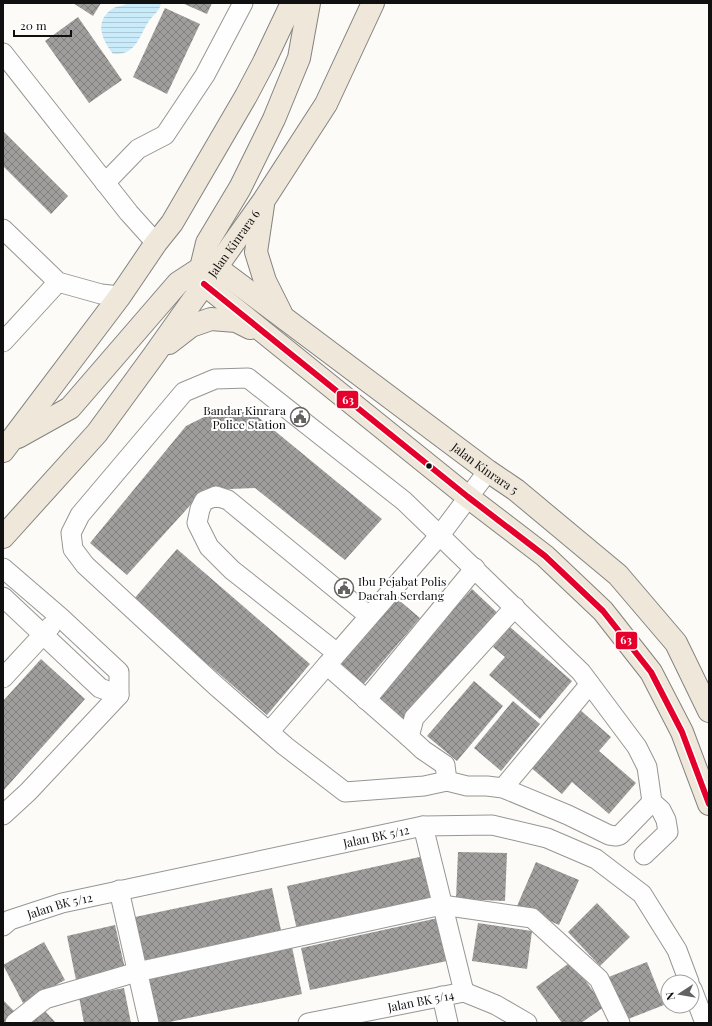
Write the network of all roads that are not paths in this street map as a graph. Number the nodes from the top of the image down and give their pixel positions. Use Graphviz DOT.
graph roads {
  1 [pos="243,3"];
  2 [pos="292,3"];
  3 [pos="309,3"];
  4 [pos="373,3"];
  5 [pos="3,53"];
  6 [pos="106,183"];
  7 [pos="264,200"];
  8 [pos="3,229"];
  9 [pos="156,243"];
  10 [pos="207,273"];
  11 [pos="58,282"];
  12 [pos="120,296"];
  13 [pos="282,316"];
  14 [pos="271,338"];
  15 [pos="3,342"];
  16 [pos="154,355"];
  17 [pos="7,446"];
  18 [pos="488,471"];
  19 [pos="468,497"];
  20 [pos="440,535"];
  21 [pos="3,537"];
  22 [pos="3,568"];
  23 [pos="475,568"];
  24 [pos="3,597"];
  25 [pos="515,607"];
  26 [pos="369,616"];
  27 [pos="60,617"];
  28 [pos="43,635"];
  29 [pos="332,659"];
  30 [pos="3,678"];
  31 [pos="590,684"];
  32 [pos="118,695"];
  33 [pos="366,700"];
  34 [pos="709,711"];
  35 [pos="269,732"];
  36 [pos="409,738"];
  37 [pos="447,781"];
  38 [pos="503,788"];
  39 [pos="652,802"];
  40 [pos="709,804"];
  41 [pos="3,815"];
  42 [pos="423,826"];
  43 [pos="644,855"];
  44 [pos="119,890"];
  45 [pos="442,906"];
  46 [pos="3,926"];
  47 [pos="137,972"];
  48 [pos="686,974"];
  49 [pos="464,992"];
  50 [pos="442,996"];
  51 [pos="370,1017"];
  52 [pos="15,1023"];
  53 [pos="149,1023"];
  54 [pos="308,1023"];
  55 [pos="448,1023"];
  56 [pos="527,1023"];
  57 [pos="620,1023"];
  1 -- 6 [label="street"];
  2 -- 9 [label="main road"];
  3 -- 10 [label="main road"];
  4 -- 7 [label="main road, Jalan Kinrara 6"];
  5 -- 6 [label="street"];
  6 -- 9 [label="street"];
  7 -- 10 [label="main road, Jalan Kinrara 6"];
  7 -- 13 [label="main road"];
  8 -- 11 [label="street"];
  9 -- 12 [label="main road"];
  10 -- 13 [label="main road, Jalan Kinrara 5"];
  10 -- 14 [label="main road"];
  10 -- 16 [label="main road, Jalan Kinrara 6"];
  10 -- 17 [label="main road"];
  11 -- 12 [label="street"];
  11 -- 15 [label="street"];
  12 -- 17 [label="main road"];
  13 -- 18 [label="main road, Jalan Kinrara 5"];
  14 -- 16 [label="main road"];
  14 -- 19 [label="main road"];
  16 -- 21 [label="main road, Jalan Kinrara 6"];
  18 -- 19 [label="street"];
  18 -- 34 [label="main road, Jalan Kinrara 5"];
  19 -- 20 [label="street"];
  19 -- 40 [label="main road"];
  20 -- 23 [label="street"];
  20 -- 26 [label="street"];
  20 -- 35 [label="street"];
  22 -- 27 [label="street"];
  23 -- 25 [label="street"];
  23 -- 33 [label="street"];
  24 -- 28 [label="street"];
  25 -- 31 [label="street"];
  25 -- 36 [label="street"];
  26 -- 29 [label="street"];
  26 -- 29 [label="street"];
  27 -- 28 [label="street"];
  27 -- 32 [label="street"];
  28 -- 30 [label="street"];
  28 -- 32 [label="street"];
  29 -- 33 [label="street"];
  29 -- 35 [label="street"];
  31 -- 38 [label="street"];
  31 -- 39 [label="street"];
  32 -- 41 [label="street"];
  33 -- 36 [label="street"];
  35 -- 37 [label="street"];
  36 -- 37 [label="street"];
  37 -- 38 [label="street"];
  38 -- 39 [label="street"];
  39 -- 43 [label="street"];
  42 -- 44 [label="street, Jalan BK 5/12"];
  42 -- 45 [label="street"];
  42 -- 48 [label="street, Jalan BK 5/12"];
  44 -- 46 [label="street, Jalan BK 5/12"];
  44 -- 47 [label="street"];
  45 -- 47 [label="street"];
  45 -- 49 [label="street"];
  45 -- 57 [label="street"];
  47 -- 52 [label="street"];
  47 -- 53 [label="street"];
  49 -- 50 [label="street, Jalan BK 5/14"];
  49 -- 56 [label="street, Jalan BK 5/14"];
  50 -- 51 [label="street, Jalan BK 5/14"];
  50 -- 55 [label="street"];
  51 -- 54 [label="street, Jalan BK 5/14"];
}
